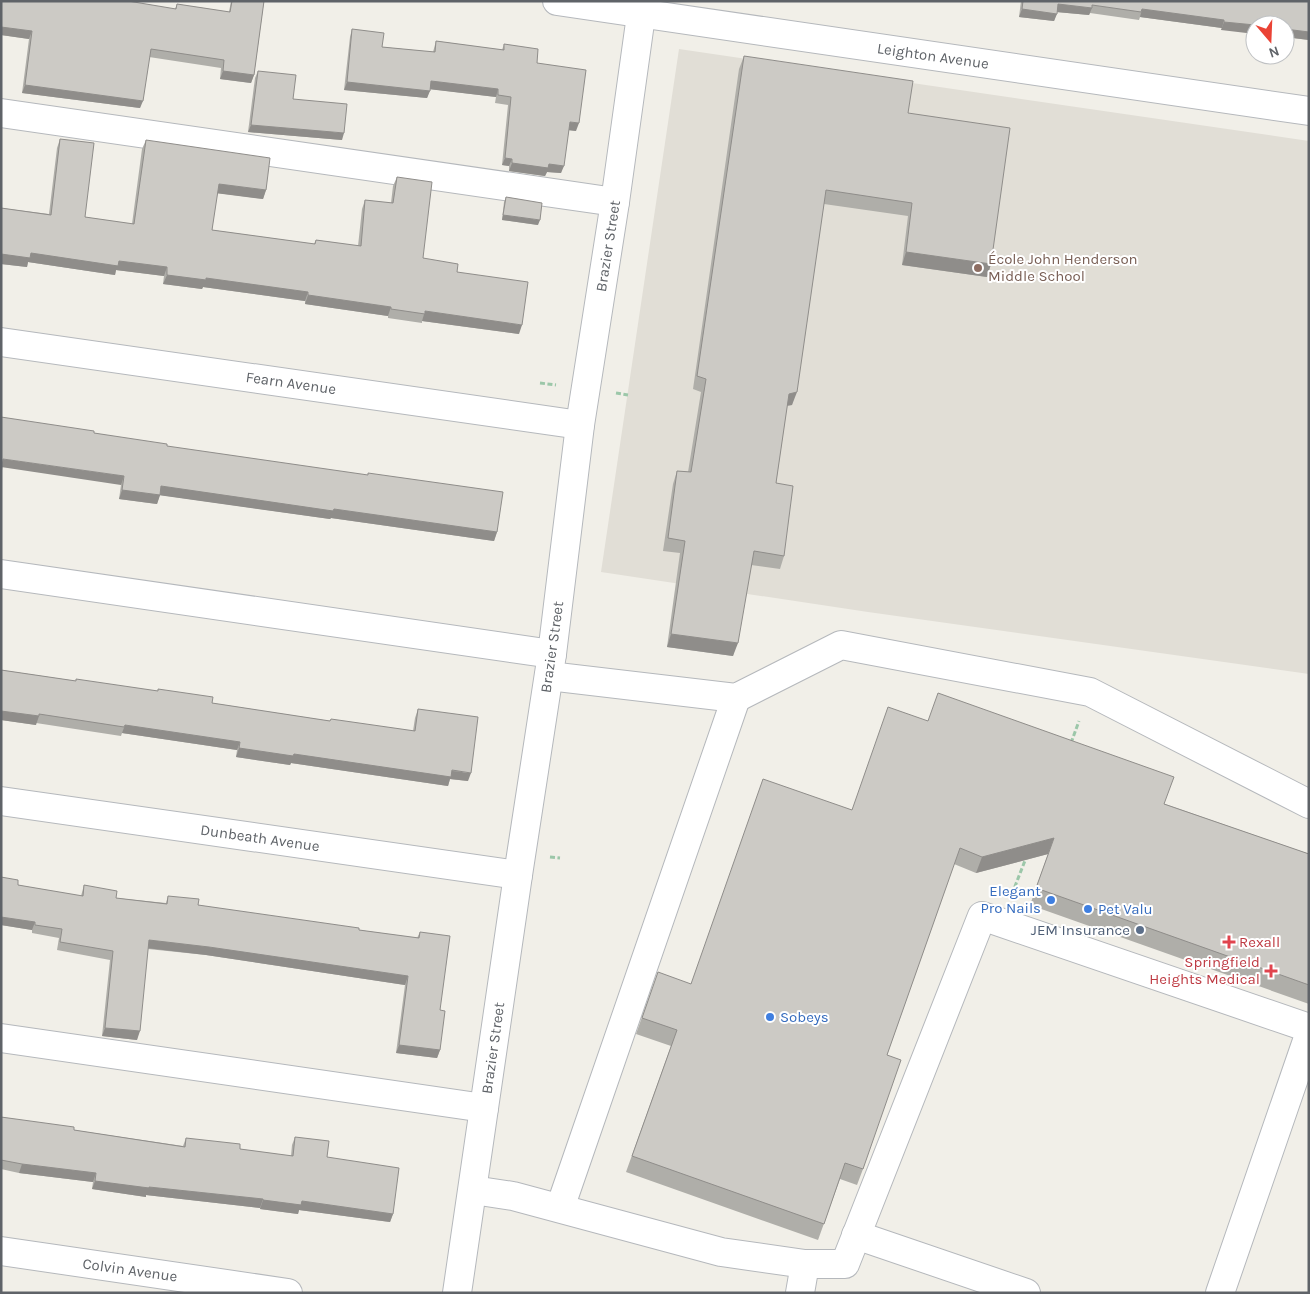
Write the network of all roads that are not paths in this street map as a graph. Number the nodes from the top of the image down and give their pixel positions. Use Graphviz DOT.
graph roads {
  1 [pos="557,1"];
  2 [pos="642,7"];
  3 [pos="1309,111"];
  4 [pos="1,113"];
  5 [pos="615,202"];
  6 [pos="1,342"];
  7 [pos="580,425"];
  8 [pos="1,574"];
  9 [pos="550,665"];
  10 [pos="736,698"];
  11 [pos="1,801"];
  12 [pos="1308,801"];
  13 [pos="518,875"];
  14 [pos="1309,1028"];
  15 [pos="1309,1035"];
  16 [pos="1,1038"];
  17 [pos="484,1108"];
  18 [pos="473,1190"];
  19 [pos="560,1208"];
  20 [pos="856,1235"];
  21 [pos="1,1251"];
  22 [pos="804,1264"];
  23 [pos="288,1293"];
  24 [pos="457,1293"];
  25 [pos="800,1293"];
  26 [pos="1026,1293"];
  27 [pos="1220,1293"];
  1 -- 2 [label="street, Leighton Avenue"];
  2 -- 3 [label="street, Leighton Avenue"];
  2 -- 5 [label="street, Brazier Street"];
  4 -- 5 [label="street"];
  5 -- 7 [label="street, Brazier Street"];
  6 -- 7 [label="street, Fearn Avenue"];
  7 -- 9 [label="street, Brazier Street"];
  8 -- 9 [label="street"];
  9 -- 10 [label="street"];
  9 -- 13 [label="street, Brazier Street"];
  10 -- 12 [label="street"];
  10 -- 19 [label="street"];
  11 -- 13 [label="street, Dunbeath Avenue"];
  13 -- 17 [label="street, Brazier Street"];
  14 -- 20 [label="street"];
  15 -- 27 [label="street"];
  16 -- 17 [label="street"];
  17 -- 18 [label="street, Brazier Street"];
  18 -- 19 [label="street"];
  18 -- 24 [label="street, Brazier Street"];
  19 -- 22 [label="street"];
  20 -- 22 [label="street"];
  20 -- 26 [label="street"];
  21 -- 23 [label="street, Colvin Avenue"];
  22 -- 25 [label="street"];
}
